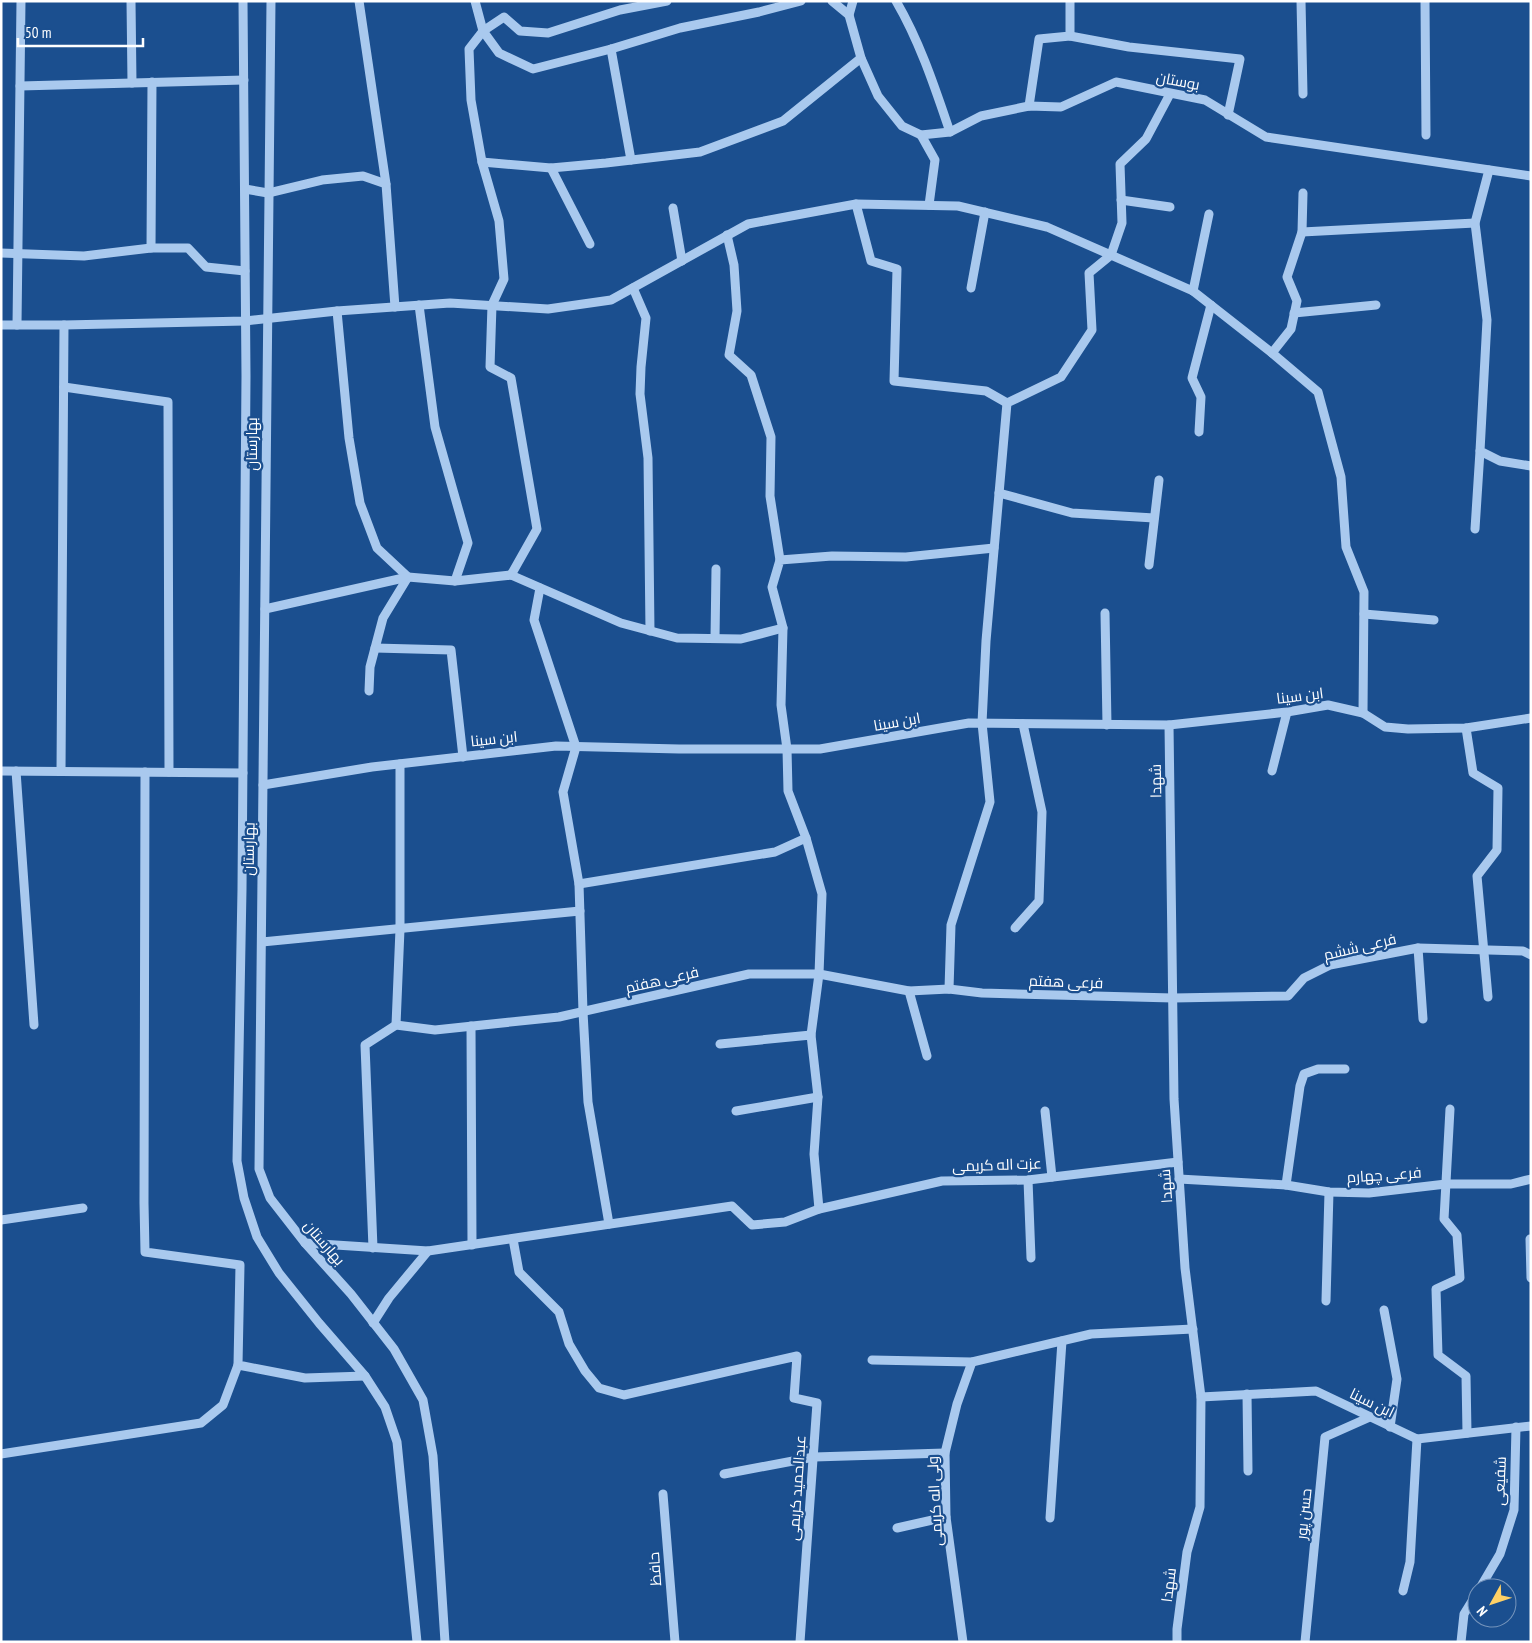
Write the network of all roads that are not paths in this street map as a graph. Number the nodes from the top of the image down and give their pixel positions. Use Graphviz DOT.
graph roads {
  1 [pos="21,1"];
  2 [pos="131,1"];
  3 [pos="243,1"];
  4 [pos="271,1"];
  5 [pos="359,1"];
  6 [pos="474,1"];
  7 [pos="666,1"];
  8 [pos="801,1"];
  9 [pos="832,1"];
  10 [pos="853,1"];
  11 [pos="896,1"];
  12 [pos="1070,1"];
  13 [pos="1302,1"];
  14 [pos="1426,1"];
  15 [pos="849,15"];
  16 [pos="482,31"];
  17 [pos="1070,36"];
  18 [pos="611,49"];
  19 [pos="860,58"];
  20 [pos="244,80"];
  21 [pos="152,82"];
  22 [pos="132,83"];
  23 [pos="20,86"];
  24 [pos="1170,94"];
  25 [pos="1303,94"];
  26 [pos="1028,106"];
  27 [pos="1228,115"];
  28 [pos="950,132"];
  29 [pos="1426,135"];
  30 [pos="921,136"];
  31 [pos="631,160"];
  32 [pos="482,162"];
  33 [pos="551,168"];
  34 [pos="1489,170"];
  35 [pos="1531,176"];
  36 [pos="386,184"];
  37 [pos="245,189"];
  38 [pos="268,193"];
  39 [pos="1303,193"];
  40 [pos="1122,200"];
  41 [pos="856,204"];
  42 [pos="929,205"];
  43 [pos="1170,207"];
  44 [pos="673,208"];
  45 [pos="985,212"];
  46 [pos="1209,214"];
  47 [pos="1475,223"];
  48 [pos="1302,232"];
  49 [pos="727,235"];
  50 [pos="590,244"];
  51 [pos="151,248"];
  52 [pos="1,253"];
  53 [pos="18,254"];
  54 [pos="1111,255"];
  55 [pos="682,261"];
  56 [pos="245,271"];
  57 [pos="633,288"];
  58 [pos="971,288"];
  59 [pos="1194,291"];
  60 [pos="419,305"];
  61 [pos="492,305"];
  62 [pos="1211,305"];
  63 [pos="1376,305"];
  64 [pos="395,307"];
  65 [pos="337,311"];
  66 [pos="1294,313"];
  67 [pos="267,319"];
  68 [pos="245,320"];
  69 [pos="1,324"];
  70 [pos="17,325"];
  71 [pos="64,325"];
  72 [pos="1272,353"];
  73 [pos="64,387"];
  74 [pos="1007,403"];
  75 [pos="1199,432"];
  76 [pos="1480,451"];
  77 [pos="1531,466"];
  78 [pos="1159,480"];
  79 [pos="999,493"];
  80 [pos="1154,518"];
  81 [pos="1475,529"];
  82 [pos="994,548"];
  83 [pos="780,560"];
  84 [pos="1148,565"];
  85 [pos="716,569"];
  86 [pos="511,575"];
  87 [pos="408,577"];
  88 [pos="455,581"];
  89 [pos="540,588"];
  90 [pos="265,610"];
  91 [pos="1106,613"];
  92 [pos="1364,614"];
  93 [pos="1434,620"];
  94 [pos="783,628"];
  95 [pos="650,631"];
  96 [pos="715,638"];
  97 [pos="375,648"];
  98 [pos="369,691"];
  99 [pos="1287,712"];
  100 [pos="1363,713"];
  101 [pos="1531,718"];
  102 [pos="982,723"];
  103 [pos="1023,724"];
  104 [pos="1106,724"];
  105 [pos="1169,725"];
  106 [pos="1466,728"];
  107 [pos="576,747"];
  108 [pos="787,749"];
  109 [pos="463,757"];
  110 [pos="400,764"];
  111 [pos="1,771"];
  112 [pos="16,771"];
  113 [pos="61,771"];
  114 [pos="1272,771"];
  115 [pos="145,772"];
  116 [pos="169,772"];
  117 [pos="243,773"];
  118 [pos="263,785"];
  119 [pos="806,838"];
  120 [pos="579,884"];
  121 [pos="580,911"];
  122 [pos="1015,928"];
  123 [pos="400,929"];
  124 [pos="262,942"];
  125 [pos="1418,948"];
  126 [pos="1483,950"];
  127 [pos="1531,955"];
  128 [pos="819,974"];
  129 [pos="949,989"];
  130 [pos="909,991"];
  131 [pos="1488,997"];
  132 [pos="1173,998"];
  133 [pos="583,1012"];
  134 [pos="1423,1019"];
  135 [pos="34,1025"];
  136 [pos="396,1026"];
  137 [pos="471,1026"];
  138 [pos="812,1035"];
  139 [pos="720,1044"];
  140 [pos="927,1056"];
  141 [pos="1346,1069"];
  142 [pos="818,1097"];
  143 [pos="1450,1109"];
  144 [pos="736,1111"];
  145 [pos="1045,1111"];
  146 [pos="1178,1162"];
  147 [pos="1052,1177"];
  148 [pos="1179,1179"];
  149 [pos="1531,1179"];
  150 [pos="1028,1180"];
  151 [pos="1446,1184"];
  152 [pos="1286,1185"];
  153 [pos="1329,1192"];
  154 [pos="83,1208"];
  155 [pos="819,1209"];
  156 [pos="1,1220"];
  157 [pos="609,1224"];
  158 [pos="513,1238"];
  159 [pos="1530,1240"];
  160 [pos="304,1243"];
  161 [pos="472,1245"];
  162 [pos="373,1248"];
  163 [pos="428,1251"];
  164 [pos="1031,1258"];
  165 [pos="1531,1278"];
  166 [pos="1326,1301"];
  167 [pos="1384,1310"];
  168 [pos="373,1323"];
  169 [pos="1193,1329"];
  170 [pos="1062,1341"];
  171 [pos="872,1360"];
  172 [pos="972,1362"];
  173 [pos="238,1365"];
  174 [pos="365,1376"];
  175 [pos="1247,1394"];
  176 [pos="1201,1397"];
  177 [pos="1370,1417"];
  178 [pos="1531,1426"];
  179 [pos="1390,1427"];
  180 [pos="1516,1427"];
  181 [pos="1467,1433"];
  182 [pos="1417,1439"];
  183 [pos="945,1452"];
  184 [pos="1,1454"];
  185 [pos="814,1457"];
  186 [pos="1248,1471"];
  187 [pos="724,1474"];
  188 [pos="663,1494"];
  189 [pos="946,1517"];
  190 [pos="1050,1518"];
  191 [pos="897,1528"];
  192 [pos="1486,1578"];
  193 [pos="1403,1591"];
  194 [pos="1467,1609"];
  195 [pos="417,1642"];
  196 [pos="445,1642"];
  197 [pos="674,1642"];
  198 [pos="800,1642"];
  199 [pos="964,1642"];
  200 [pos="1178,1642"];
  201 [pos="1304,1642"];
  202 [pos="1461,1642"];
  1 -- 23 [label="street"];
  2 -- 22 [label="street"];
  3 -- 20 [label="street, بهارستان"];
  4 -- 38 [label="street, بهارستان"];
  5 -- 36 [label="street"];
  6 -- 16 [label="street"];
  7 -- 16 [label="street"];
  8 -- 18 [label="street"];
  9 -- 15 [label="street"];
  10 -- 15 [label="street"];
  11 -- 28 [label="street"];
  12 -- 17 [label="street"];
  13 -- 25 [label="street"];
  14 -- 29 [label="street"];
  15 -- 19 [label="street"];
  16 -- 18 [label="street"];
  16 -- 32 [label="street"];
  17 -- 26 [label="street"];
  17 -- 27 [label="street"];
  18 -- 31 [label="street"];
  19 -- 30 [label="street"];
  19 -- 31 [label="street"];
  20 -- 21 [label="street"];
  20 -- 37 [label="street, بهارستان"];
  21 -- 22 [label="street"];
  21 -- 51 [label="street"];
  22 -- 23 [label="street"];
  23 -- 53 [label="street"];
  24 -- 26 [label="street, بوستان"];
  24 -- 27 [label="street, بوستان"];
  24 -- 40 [label="street"];
  26 -- 28 [label="street, بوستان"];
  27 -- 34 [label="street, بوستان"];
  28 -- 30 [label="street, بوستان"];
  30 -- 42 [label="street"];
  31 -- 33 [label="street"];
  32 -- 33 [label="street"];
  32 -- 61 [label="street"];
  33 -- 50 [label="street"];
  34 -- 35 [label="street, بوستان"];
  34 -- 47 [label="street"];
  36 -- 38 [label="street"];
  36 -- 64 [label="street"];
  37 -- 38 [label="street"];
  37 -- 56 [label="street, بهارستان"];
  38 -- 67 [label="street, بهارستان"];
  39 -- 48 [label="street"];
  40 -- 43 [label="street"];
  40 -- 54 [label="street"];
  41 -- 42 [label="street"];
  41 -- 49 [label="street"];
  41 -- 74 [label="street"];
  42 -- 45 [label="street"];
  44 -- 55 [label="street"];
  45 -- 54 [label="street"];
  45 -- 58 [label="street"];
  46 -- 59 [label="street"];
  47 -- 48 [label="street"];
  47 -- 76 [label="street"];
  48 -- 66 [label="street"];
  49 -- 55 [label="street"];
  49 -- 83 [label="street"];
  51 -- 53 [label="street"];
  51 -- 56 [label="street"];
  52 -- 53 [label="street"];
  53 -- 70 [label="street"];
  54 -- 59 [label="street"];
  54 -- 74 [label="street"];
  55 -- 57 [label="street"];
  56 -- 68 [label="street, بهارستان"];
  57 -- 61 [label="street"];
  57 -- 95 [label="street"];
  59 -- 62 [label="street"];
  60 -- 61 [label="street"];
  60 -- 64 [label="street"];
  60 -- 88 [label="street"];
  61 -- 86 [label="street"];
  62 -- 72 [label="street"];
  62 -- 75 [label="street"];
  63 -- 66 [label="street"];
  64 -- 65 [label="street"];
  65 -- 67 [label="street"];
  65 -- 87 [label="street"];
  66 -- 72 [label="street"];
  67 -- 68 [label="street"];
  67 -- 90 [label="street, بهارستان"];
  68 -- 71 [label="street"];
  68 -- 117 [label="street, بهارستان"];
  69 -- 70 [label="street"];
  70 -- 71 [label="street"];
  71 -- 73 [label="street"];
  72 -- 92 [label="street"];
  73 -- 113 [label="street"];
  73 -- 116 [label="street"];
  74 -- 79 [label="street"];
  76 -- 77 [label="street"];
  76 -- 81 [label="street"];
  78 -- 80 [label="street"];
  79 -- 80 [label="street"];
  79 -- 82 [label="street"];
  80 -- 84 [label="street"];
  82 -- 83 [label="street"];
  82 -- 102 [label="street"];
  83 -- 94 [label="street"];
  85 -- 96 [label="street"];
  86 -- 88 [label="street"];
  86 -- 89 [label="street"];
  87 -- 88 [label="street"];
  87 -- 90 [label="street"];
  87 -- 97 [label="street"];
  89 -- 95 [label="street"];
  89 -- 107 [label="street"];
  90 -- 118 [label="street, بهارستان"];
  91 -- 104 [label="street"];
  92 -- 93 [label="street"];
  92 -- 100 [label="street"];
  94 -- 96 [label="street"];
  94 -- 108 [label="street"];
  95 -- 96 [label="street"];
  97 -- 98 [label="street"];
  97 -- 109 [label="street"];
  99 -- 100 [label="street, ابن سینا"];
  99 -- 105 [label="street, ابن سینا"];
  99 -- 114 [label="street"];
  100 -- 106 [label="street, ابن سینا"];
  101 -- 106 [label="street, ابن سینا"];
  102 -- 103 [label="street, ابن سینا"];
  102 -- 108 [label="street, ابن سینا"];
  102 -- 129 [label="street"];
  103 -- 104 [label="street, ابن سینا"];
  103 -- 122 [label="street"];
  104 -- 105 [label="street, ابن سینا"];
  105 -- 132 [label="street, شهدا"];
  106 -- 126 [label="street"];
  107 -- 108 [label="street, ابن سینا"];
  107 -- 109 [label="street, ابن سینا"];
  107 -- 120 [label="street"];
  108 -- 119 [label="street"];
  109 -- 110 [label="street, ابن سینا"];
  110 -- 118 [label="street, ابن سینا"];
  110 -- 123 [label="street"];
  111 -- 112 [label="street"];
  112 -- 113 [label="street"];
  112 -- 135 [label="street"];
  113 -- 115 [label="street"];
  115 -- 116 [label="street"];
  115 -- 173 [label="street"];
  116 -- 117 [label="street"];
  117 -- 174 [label="street, بهارستان"];
  118 -- 124 [label="street, بهارستان"];
  119 -- 120 [label="street"];
  119 -- 128 [label="street"];
  120 -- 121 [label="street"];
  121 -- 123 [label="street"];
  121 -- 133 [label="street"];
  123 -- 124 [label="street"];
  123 -- 136 [label="street"];
  124 -- 160 [label="street, بهارستان"];
  125 -- 126 [label="street, فرعی ششم"];
  125 -- 132 [label="street, فرعی ششم"];
  125 -- 134 [label="street"];
  126 -- 127 [label="street, فرعی ششم"];
  126 -- 131 [label="street"];
  128 -- 130 [label="street, فرعی هفتم"];
  128 -- 133 [label="street, فرعی هفتم"];
  128 -- 138 [label="street"];
  129 -- 130 [label="street, فرعی هفتم"];
  129 -- 132 [label="street, فرعی هفتم"];
  130 -- 140 [label="street"];
  132 -- 146 [label="street, شهدا"];
  133 -- 137 [label="street, فرعی هفتم"];
  133 -- 157 [label="street"];
  136 -- 137 [label="street, فرعی هفتم"];
  136 -- 162 [label="street"];
  137 -- 161 [label="street"];
  138 -- 139 [label="street"];
  138 -- 142 [label="street"];
  141 -- 152 [label="street"];
  142 -- 144 [label="street"];
  142 -- 155 [label="street"];
  143 -- 151 [label="street"];
  145 -- 147 [label="street"];
  146 -- 147 [label="street, عزت اله کریمی"];
  146 -- 148 [label="street, شهدا"];
  147 -- 150 [label="street, عزت اله کریمی"];
  148 -- 152 [label="street, فرعی چهارم"];
  148 -- 169 [label="street, شهدا"];
  149 -- 151 [label="street, فرعی چهارم"];
  150 -- 155 [label="street, عزت اله کریمی"];
  150 -- 164 [label="street"];
  151 -- 153 [label="street, فرعی چهارم"];
  151 -- 181 [label="street"];
  152 -- 153 [label="street, فرعی چهارم"];
  153 -- 166 [label="street"];
  154 -- 156 [label="street"];
  155 -- 157 [label="street, عزت اله کریمی"];
  157 -- 158 [label="street"];
  158 -- 161 [label="street"];
  158 -- 185 [label="street, عبدالحمید کریمی"];
  159 -- 165 [label="street"];
  160 -- 162 [label="street"];
  160 -- 168 [label="street, بهارستان"];
  161 -- 163 [label="street"];
  162 -- 163 [label="street"];
  163 -- 168 [label="street"];
  167 -- 179 [label="street"];
  168 -- 196 [label="street, بهارستان"];
  169 -- 170 [label="street"];
  169 -- 176 [label="street, شهدا"];
  170 -- 172 [label="street"];
  170 -- 190 [label="street"];
  171 -- 172 [label="street"];
  172 -- 183 [label="street, ولی اله کریمی"];
  173 -- 174 [label="street"];
  173 -- 184 [label="street"];
  174 -- 195 [label="street, بهارستان"];
  175 -- 176 [label="street, ابن سینا"];
  175 -- 177 [label="street, ابن سینا"];
  175 -- 186 [label="street"];
  176 -- 200 [label="street, شهدا"];
  177 -- 179 [label="street, ابن سینا"];
  177 -- 201 [label="street, حسن پور"];
  178 -- 180 [label="street"];
  179 -- 182 [label="street, ابن سینا"];
  180 -- 181 [label="street"];
  180 -- 192 [label="street, شفیعی"];
  181 -- 182 [label="street"];
  182 -- 193 [label="street"];
  183 -- 185 [label="street"];
  183 -- 189 [label="street, ولی اله کریمی"];
  185 -- 187 [label="street"];
  185 -- 198 [label="street, عبدالحمید کریمی"];
  188 -- 197 [label="street, حافظ"];
  189 -- 191 [label="street"];
  189 -- 199 [label="street, ولی اله کریمی"];
  194 -- 202 [label="street"];
}
